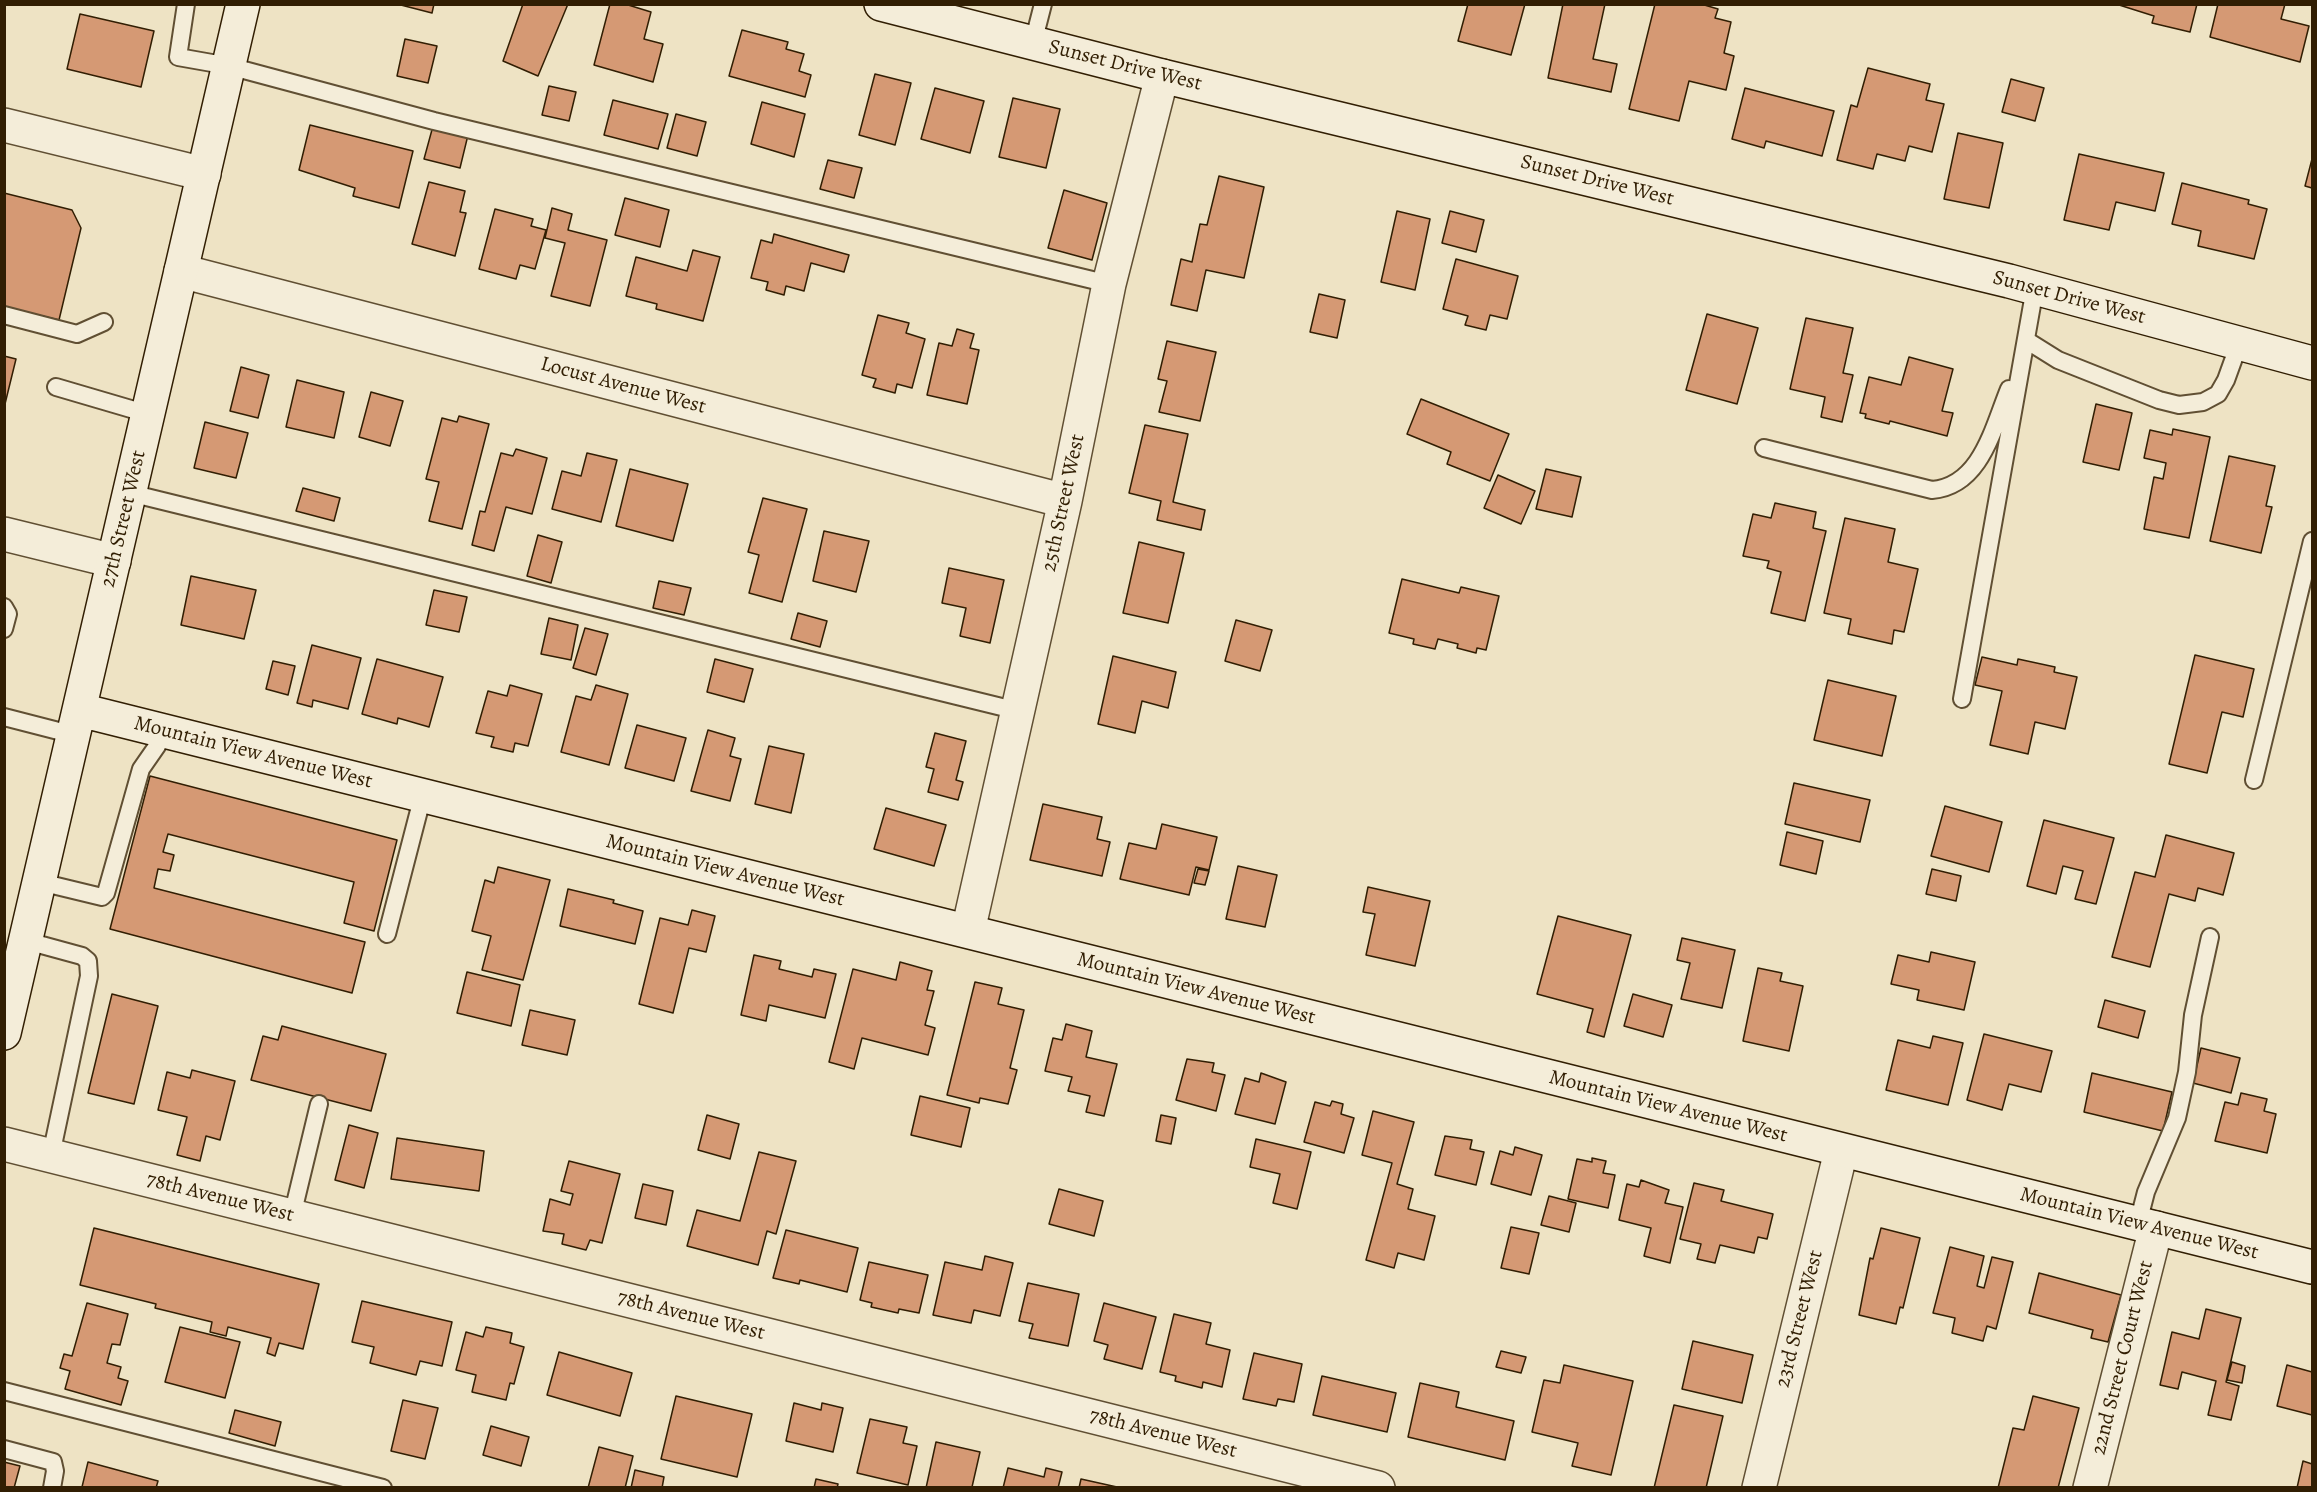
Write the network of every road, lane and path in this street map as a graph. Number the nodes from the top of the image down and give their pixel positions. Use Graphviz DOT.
graph roads {
  1 [pos="186,4"];
  2 [pos="243,4"];
  3 [pos="880,4"];
  4 [pos="1043,4"];
  5 [pos="1033,43"];
  6 [pos="229,66"];
  7 [pos="1162,76"];
  8 [pos="4,125"];
  9 [pos="204,174"];
  10 [pos="181,271"];
  11 [pos="1109,284"];
  12 [pos="2035,288"];
  13 [pos="4,315"];
  14 [pos="104,322"];
  15 [pos="2026,340"];
  16 [pos="2239,344"];
  17 [pos="2022,358"];
  18 [pos="2313,363"];
  19 [pos="56,387"];
  20 [pos="148,414"];
  21 [pos="1764,448"];
  22 [pos="130,493"];
  23 [pos="1065,501"];
  24 [pos="4,534"];
  25 [pos="2313,541"];
  26 [pos="114,561"];
  27 [pos="4,607"];
  28 [pos="4,629"];
  29 [pos="1962,699"];
  30 [pos="1018,711"];
  31 [pos="4,717"];
  32 [pos="77,722"];
  33 [pos="161,730"];
  34 [pos="2254,780"];
  35 [pos="423,795"];
  36 [pos="40,882"];
  37 [pos="968,931"];
  38 [pos="387,934"];
  39 [pos="2210,937"];
  40 [pos="27,941"];
  41 [pos="5,1025"];
  42 [pos="319,1104"];
  43 [pos="4,1144"];
  44 [pos="1841,1151"];
  45 [pos="51,1155"];
  46 [pos="292,1216"];
  47 [pos="2147,1226"];
  48 [pos="2313,1267"];
  49 [pos="4,1391"];
  50 [pos="4,1449"];
  51 [pos="52,1488"];
  52 [pos="383,1488"];
  53 [pos="1378,1488"];
  54 [pos="1759,1488"];
  55 [pos="2090,1488"];
  1 -- 6 [label="lane"];
  2 -- 6 [label="street, 27th Street West"];
  3 -- 5 [label="street, Sunset Drive West"];
  4 -- 5 [label="lane"];
  5 -- 7 [label="street, Sunset Drive West"];
  6 -- 9 [label="street, 27th Street West"];
  6 -- 11 [label="lane"];
  7 -- 11 [label="street, 25th Street West"];
  7 -- 12 [label="street, Sunset Drive West"];
  8 -- 9 [label="street"];
  9 -- 10 [label="street, 27th Street West"];
  10 -- 20 [label="street, 27th Street West"];
  10 -- 23 [label="street, Locust Avenue West"];
  11 -- 23 [label="street, 25th Street West"];
  12 -- 15 [label="lane"];
  12 -- 16 [label="street, Sunset Drive West"];
  13 -- 14 [label="lane"];
  15 -- 16 [label="lane"];
  15 -- 17 [label="lane"];
  16 -- 18 [label="street, Sunset Drive West"];
  17 -- 21 [label="lane"];
  17 -- 29 [label="lane"];
  19 -- 20 [label="lane"];
  20 -- 22 [label="street, 27th Street West"];
  22 -- 26 [label="street, 27th Street West"];
  22 -- 30 [label="lane"];
  23 -- 30 [label="street, 25th Street West"];
  24 -- 26 [label="street"];
  25 -- 34 [label="lane"];
  26 -- 32 [label="street, 27th Street West"];
  27 -- 28 [label="lane"];
  30 -- 37 [label="street, 25th Street West"];
  31 -- 32 [label="lane"];
  32 -- 33 [label="street, Mountain View Avenue West"];
  32 -- 36 [label="street, 27th Street West"];
  33 -- 35 [label="street, Mountain View Avenue West"];
  33 -- 36 [label="lane"];
  35 -- 37 [label="street, Mountain View Avenue West"];
  35 -- 38 [label="lane"];
  36 -- 40 [label="street, 27th Street West"];
  37 -- 44 [label="street, Mountain View Avenue West"];
  39 -- 47 [label="lane"];
  40 -- 41 [label="street, 27th Street West"];
  40 -- 45 [label="lane"];
  42 -- 46 [label="lane"];
  43 -- 45 [label="street, 78th Avenue West"];
  44 -- 47 [label="street, Mountain View Avenue West"];
  44 -- 54 [label="street, 23rd Street West"];
  45 -- 46 [label="street, 78th Avenue West"];
  46 -- 53 [label="street, 78th Avenue West"];
  47 -- 48 [label="street, Mountain View Avenue West"];
  47 -- 55 [label="street, 22nd Street Court West"];
  49 -- 52 [label="lane"];
  50 -- 51 [label="lane"];
}
